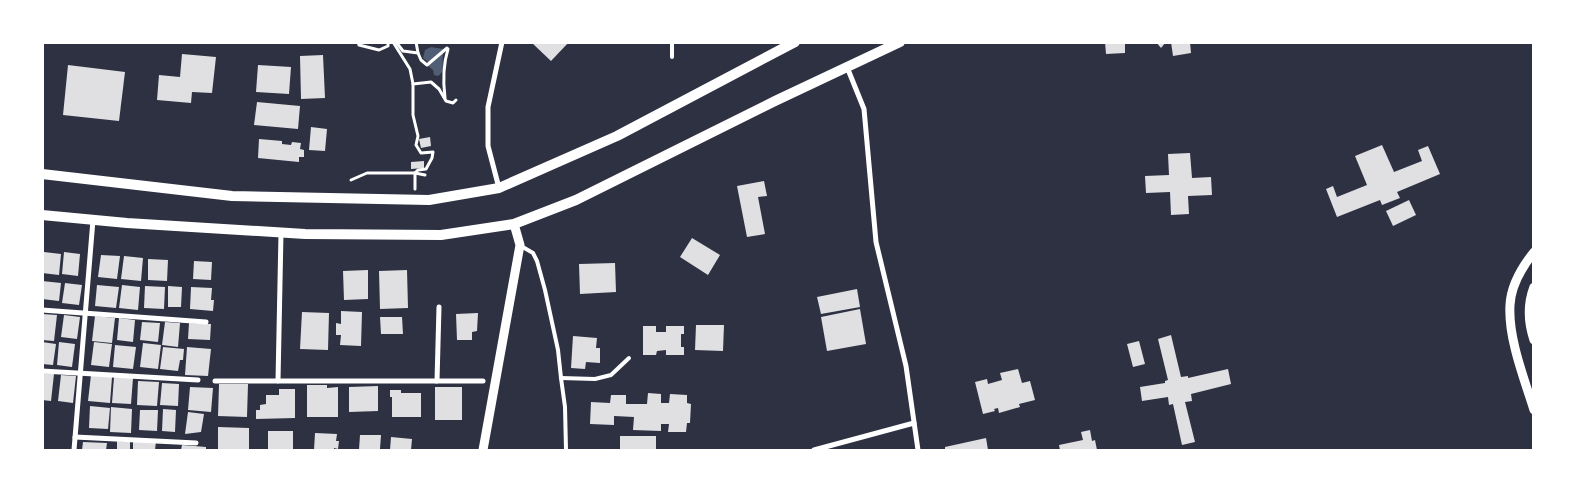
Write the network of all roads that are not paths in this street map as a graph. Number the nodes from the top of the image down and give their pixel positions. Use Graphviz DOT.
graph roads {
  1 [pos="502,42"];
  2 [pos="672,42"];
  3 [pos="795,42"];
  4 [pos="900,42"];
  5 [pos="672,57"];
  6 [pos="847,66"];
  7 [pos="42,174"];
  8 [pos="499,188"];
  9 [pos="42,215"];
  10 [pos="93,220"];
  11 [pos="514,224"];
  12 [pos="280,232"];
  13 [pos="520,245"];
  14 [pos="1534,252"];
  15 [pos="1530,266"];
  16 [pos="1534,287"];
  17 [pos="439,307"];
  18 [pos="42,310"];
  19 [pos="85,313"];
  20 [pos="206,322"];
  21 [pos="1534,340"];
  22 [pos="629,358"];
  23 [pos="42,371"];
  24 [pos="80,374"];
  25 [pos="562,378"];
  26 [pos="198,380"];
  27 [pos="215,381"];
  28 [pos="278,381"];
  29 [pos="437,381"];
  30 [pos="483,381"];
  31 [pos="1534,410"];
  32 [pos="914,423"];
  33 [pos="75,437"];
  34 [pos="196,443"];
  35 [pos="74,450"];
  36 [pos="483,450"];
  37 [pos="566,450"];
  38 [pos="814,450"];
  39 [pos="918,450"];
  1 -- 8 [label="street"];
  2 -- 5 [label="lane"];
  3 -- 8 [label="main road"];
  4 -- 6 [label="main road"];
  6 -- 11 [label="main road"];
  6 -- 32 [label="street"];
  7 -- 8 [label="main road"];
  9 -- 10 [label="main road"];
  10 -- 12 [label="main road"];
  10 -- 19 [label="street"];
  11 -- 12 [label="main road"];
  11 -- 13 [label="street"];
  12 -- 28 [label="street"];
  13 -- 25 [label="lane"];
  13 -- 36 [label="street"];
  14 -- 15 [label="street"];
  15 -- 31 [label="street"];
  16 -- 21 [label="street"];
  17 -- 29 [label="street"];
  18 -- 19 [label="street"];
  19 -- 20 [label="street"];
  19 -- 24 [label="street"];
  22 -- 25 [label="lane"];
  23 -- 24 [label="street"];
  24 -- 26 [label="street"];
  24 -- 33 [label="street"];
  25 -- 37 [label="lane"];
  27 -- 28 [label="street"];
  28 -- 29 [label="street"];
  29 -- 30 [label="street"];
  32 -- 38 [label="street"];
  32 -- 39 [label="street"];
  33 -- 34 [label="street"];
  33 -- 35 [label="street"];
}
